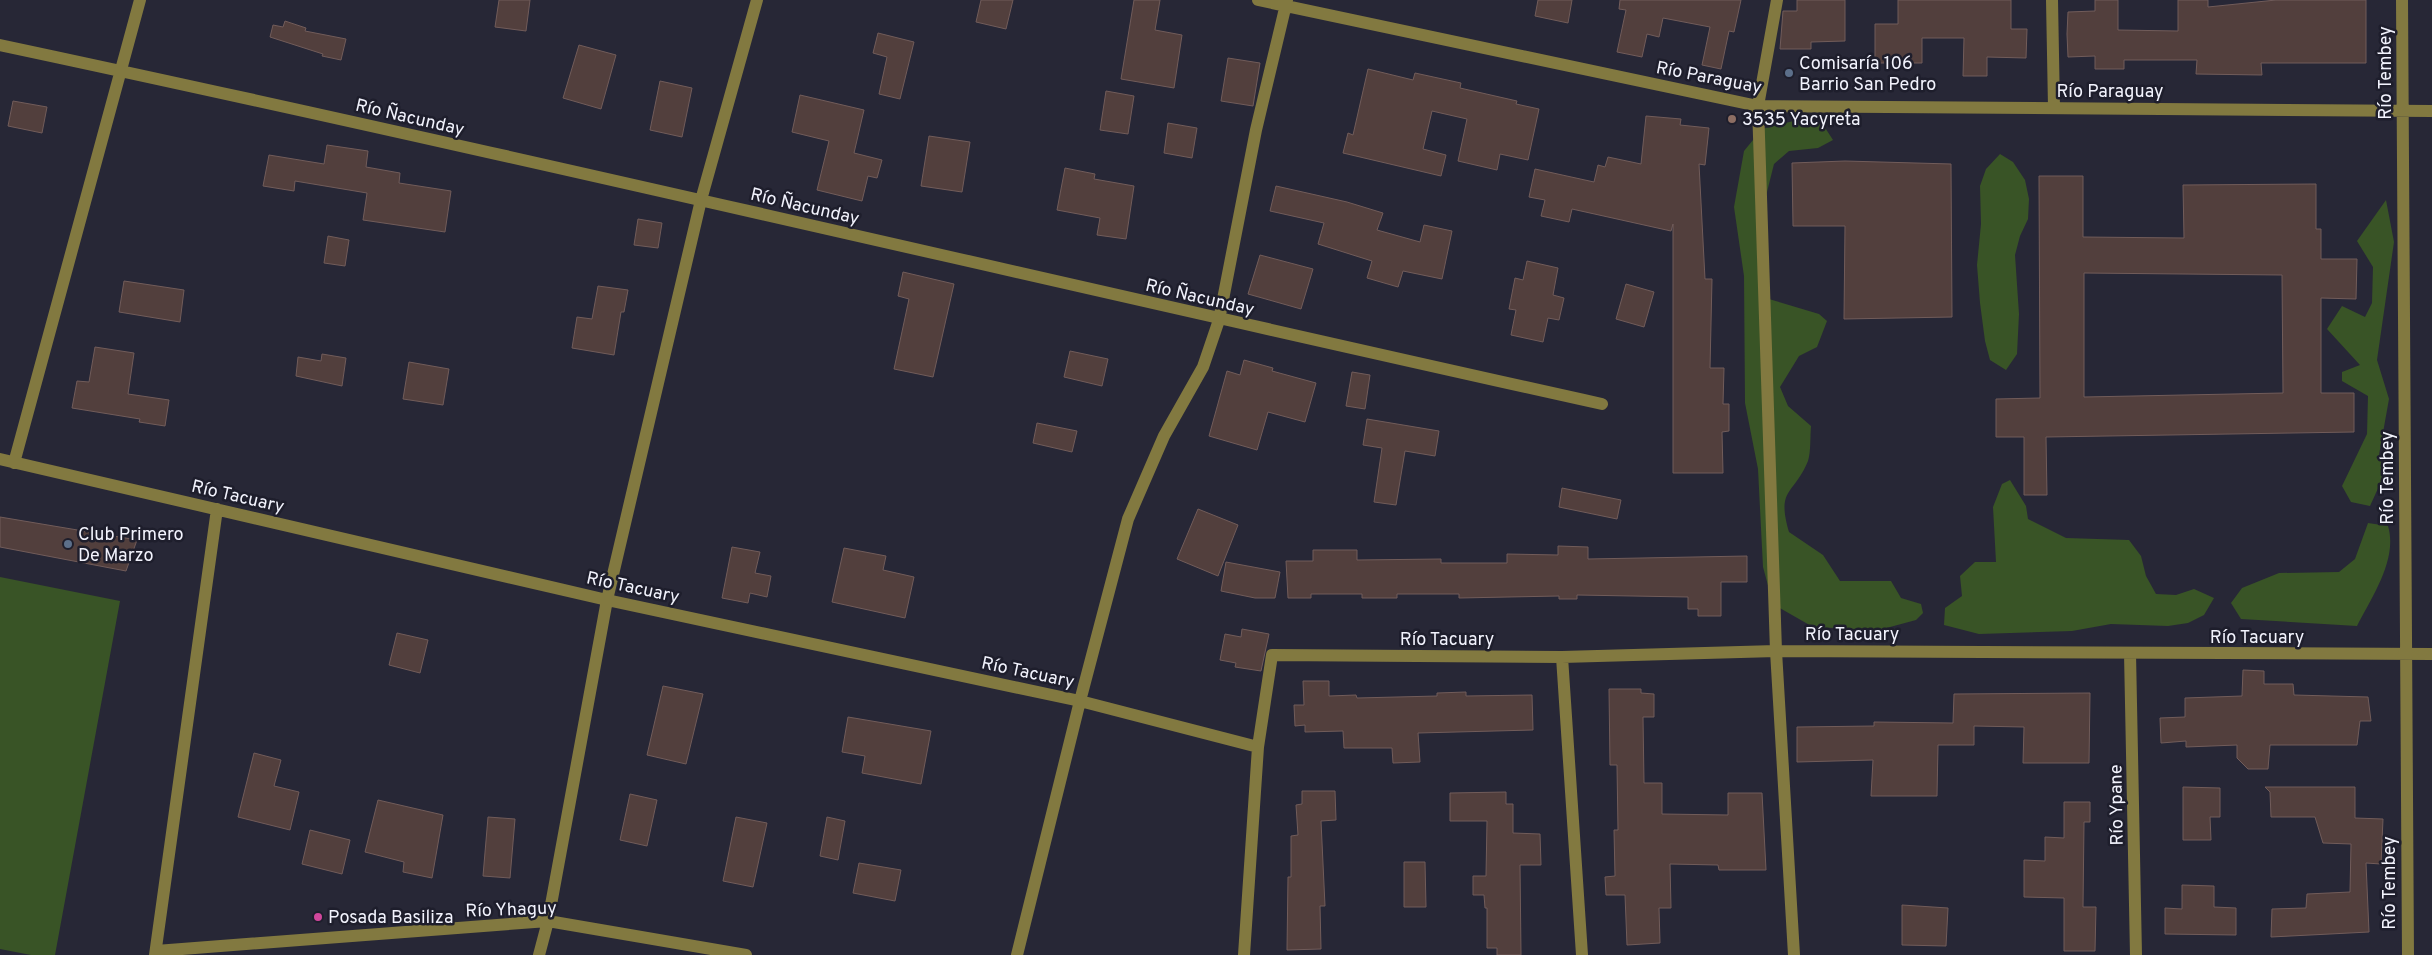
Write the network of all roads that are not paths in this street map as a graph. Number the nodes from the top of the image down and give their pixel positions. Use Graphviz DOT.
graph roads {
  1 [pos="140,0"];
  2 [pos="757,0"];
  3 [pos="1258,0"];
  4 [pos="1778,0"];
  5 [pos="2052,0"];
  6 [pos="2402,0"];
  7 [pos="1286,3"];
  8 [pos="0,45"];
  9 [pos="122,71"];
  10 [pos="1758,106"];
  11 [pos="2054,108"];
  12 [pos="2403,111"];
  13 [pos="2432,111"];
  14 [pos="701,200"];
  15 [pos="1219,320"];
  16 [pos="1602,404"];
  17 [pos="0,460"];
  18 [pos="14,462"];
  19 [pos="217,509"];
  20 [pos="607,600"];
  21 [pos="1776,651"];
  22 [pos="2130,654"];
  23 [pos="2432,654"];
  24 [pos="2405,655"];
  25 [pos="1562,657"];
  26 [pos="1080,701"];
  27 [pos="1258,747"];
  28 [pos="548,921"];
  29 [pos="156,953"];
  30 [pos="539,955"];
  31 [pos="746,955"];
  32 [pos="1016,955"];
  33 [pos="1244,955"];
  34 [pos="1582,955"];
  35 [pos="1794,955"];
  36 [pos="2136,955"];
  37 [pos="2408,955"];
  1 -- 9 [label="street"];
  2 -- 14 [label="street"];
  3 -- 7 [label="street, Río Paraguay"];
  4 -- 10 [label="street"];
  5 -- 11 [label="street"];
  6 -- 12 [label="street, Río Tembey"];
  7 -- 10 [label="street, Río Paraguay"];
  7 -- 15 [label="street"];
  8 -- 9 [label="street, Río Ñacunday"];
  9 -- 14 [label="street, Río Ñacunday"];
  9 -- 18 [label="street"];
  10 -- 11 [label="street, Río Paraguay"];
  10 -- 21 [label="street"];
  11 -- 12 [label="street, Río Paraguay"];
  12 -- 13 [label="street, Río Paraguay"];
  12 -- 24 [label="street, Río Tembey"];
  14 -- 15 [label="street, Río Ñacunday"];
  14 -- 20 [label="street"];
  15 -- 16 [label="street, Río Ñacunday"];
  15 -- 26 [label="street"];
  17 -- 18 [label="street, Río Tacuary"];
  18 -- 19 [label="street, Río Tacuary"];
  19 -- 20 [label="street, Río Tacuary"];
  19 -- 29 [label="street"];
  20 -- 26 [label="street, Río Tacuary"];
  20 -- 28 [label="street"];
  21 -- 22 [label="street, Río Tacuary"];
  21 -- 25 [label="street, Río Tacuary"];
  21 -- 35 [label="street"];
  22 -- 24 [label="street, Río Tacuary"];
  22 -- 36 [label="street, Río Ypane"];
  23 -- 24 [label="street, Río Tacuary"];
  24 -- 37 [label="street, Río Tembey"];
  25 -- 27 [label="street, Río Tacuary"];
  25 -- 34 [label="street"];
  26 -- 27 [label="street, Río Tacuary"];
  26 -- 32 [label="street"];
  27 -- 33 [label="street"];
  28 -- 29 [label="street, Río Yhaguy"];
  28 -- 30 [label="street"];
  28 -- 31 [label="street, Río Yhaguy"];
}
